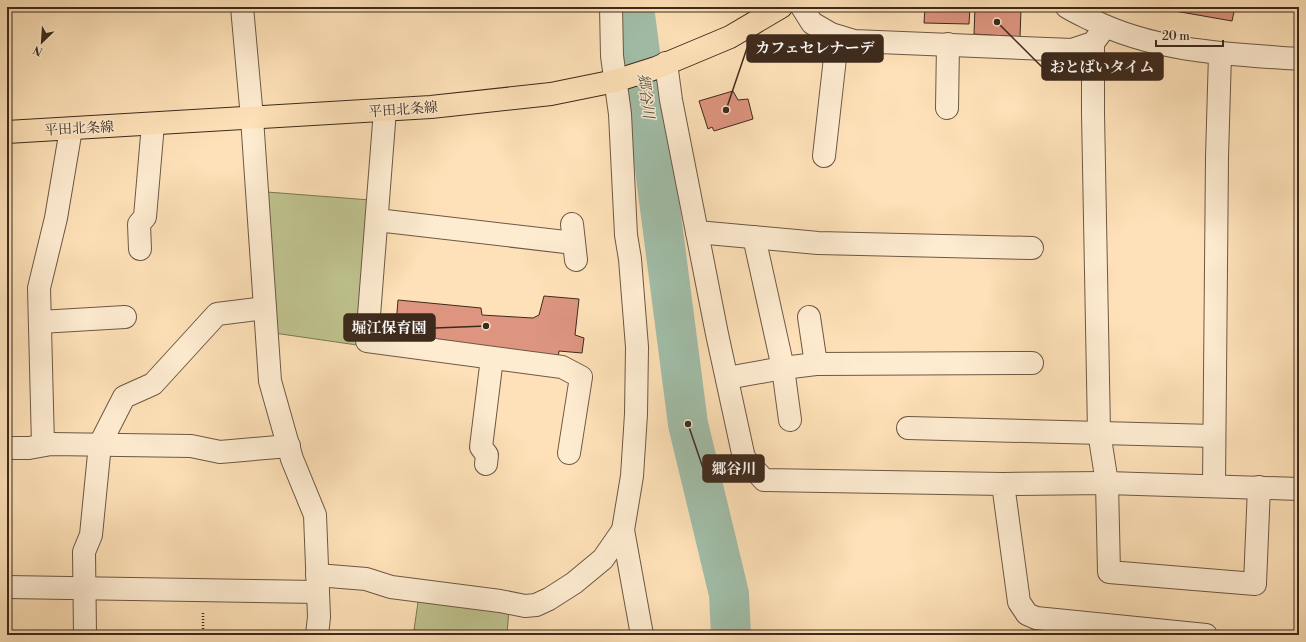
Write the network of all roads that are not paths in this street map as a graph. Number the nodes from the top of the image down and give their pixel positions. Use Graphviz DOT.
graph roads {
  1 [pos="242,7"];
  2 [pos="611,7"];
  3 [pos="781,7"];
  4 [pos="802,7"];
  5 [pos="1067,7"];
  6 [pos="1099,35"];
  7 [pos="840,37"];
  8 [pos="948,44"];
  9 [pos="1220,54"];
  10 [pos="1299,59"];
  11 [pos="661,66"];
  12 [pos="617,80"];
  13 [pos="947,108"];
  14 [pos="385,110"];
  15 [pos="252,118"];
  16 [pos="153,124"];
  17 [pos="70,129"];
  18 [pos="7,132"];
  19 [pos="824,156"];
  20 [pos="377,220"];
  21 [pos="697,232"];
  22 [pos="754,236"];
  23 [pos="574,242"];
  24 [pos="1032,248"];
  25 [pos="140,249"];
  26 [pos="265,308"];
  27 [pos="125,316"];
  28 [pos="809,317"];
  29 [pos="40,322"];
  30 [pos="492,358"];
  31 [pos="1032,363"];
  32 [pos="816,364"];
  33 [pos="783,368"];
  34 [pos="727,378"];
  35 [pos="790,420"];
  36 [pos="908,428"];
  37 [pos="1100,432"];
  38 [pos="1214,436"];
  39 [pos="100,444"];
  40 [pos="43,445"];
  41 [pos="289,446"];
  42 [pos="7,448"];
  43 [pos="569,453"];
  44 [pos="486,464"];
  45 [pos="1107,482"];
  46 [pos="1003,484"];
  47 [pos="1214,486"];
  48 [pos="1259,487"];
  49 [pos="1299,489"];
  50 [pos="623,530"];
  51 [pos="317,584"];
  52 [pos="7,587"];
  53 [pos="85,588"];
  54 [pos="85,635"];
  55 [pos="317,635"];
  56 [pos="642,635"];
  57 [pos="1206,635"];
  1 -- 15 [label="street"];
  2 -- 12 [label="street"];
  3 -- 11 [label="main road, 平田北条線"];
  4 -- 7 [label="street"];
  5 -- 6 [label="street"];
  6 -- 8 [label="street"];
  6 -- 9 [label="street"];
  6 -- 37 [label="street"];
  7 -- 8 [label="street"];
  7 -- 19 [label="street"];
  8 -- 13 [label="street"];
  9 -- 10 [label="street"];
  9 -- 38 [label="street"];
  11 -- 12 [label="main road, 平田北条線"];
  11 -- 21 [label="street"];
  12 -- 14 [label="main road, 平田北条線"];
  12 -- 50 [label="street"];
  14 -- 15 [label="main road, 平田北条線"];
  14 -- 20 [label="street"];
  15 -- 16 [label="main road, 平田北条線"];
  15 -- 26 [label="street"];
  16 -- 17 [label="main road, 平田北条線"];
  16 -- 25 [label="street"];
  17 -- 18 [label="main road, 平田北条線"];
  17 -- 29 [label="street"];
  20 -- 23 [label="street"];
  20 -- 30 [label="street"];
  21 -- 22 [label="street"];
  21 -- 34 [label="street"];
  22 -- 24 [label="street"];
  22 -- 33 [label="street"];
  26 -- 39 [label="street"];
  26 -- 41 [label="street"];
  27 -- 29 [label="street"];
  28 -- 32 [label="street"];
  29 -- 40 [label="street"];
  30 -- 43 [label="street"];
  30 -- 44 [label="street"];
  31 -- 32 [label="street"];
  32 -- 33 [label="street"];
  33 -- 34 [label="street"];
  33 -- 35 [label="street"];
  34 -- 46 [label="street"];
  36 -- 37 [label="street"];
  37 -- 38 [label="street"];
  37 -- 45 [label="street"];
  38 -- 47 [label="street"];
  39 -- 40 [label="street"];
  39 -- 41 [label="street"];
  39 -- 53 [label="street"];
  40 -- 42 [label="street"];
  41 -- 51 [label="street"];
  45 -- 46 [label="street"];
  45 -- 47 [label="street"];
  45 -- 48 [label="street"];
  46 -- 57 [label="street"];
  47 -- 48 [label="street"];
  48 -- 49 [label="street"];
  50 -- 51 [label="street"];
  50 -- 56 [label="street"];
  51 -- 53 [label="street"];
  51 -- 55 [label="street"];
  52 -- 53 [label="street"];
  53 -- 54 [label="street"];
}
